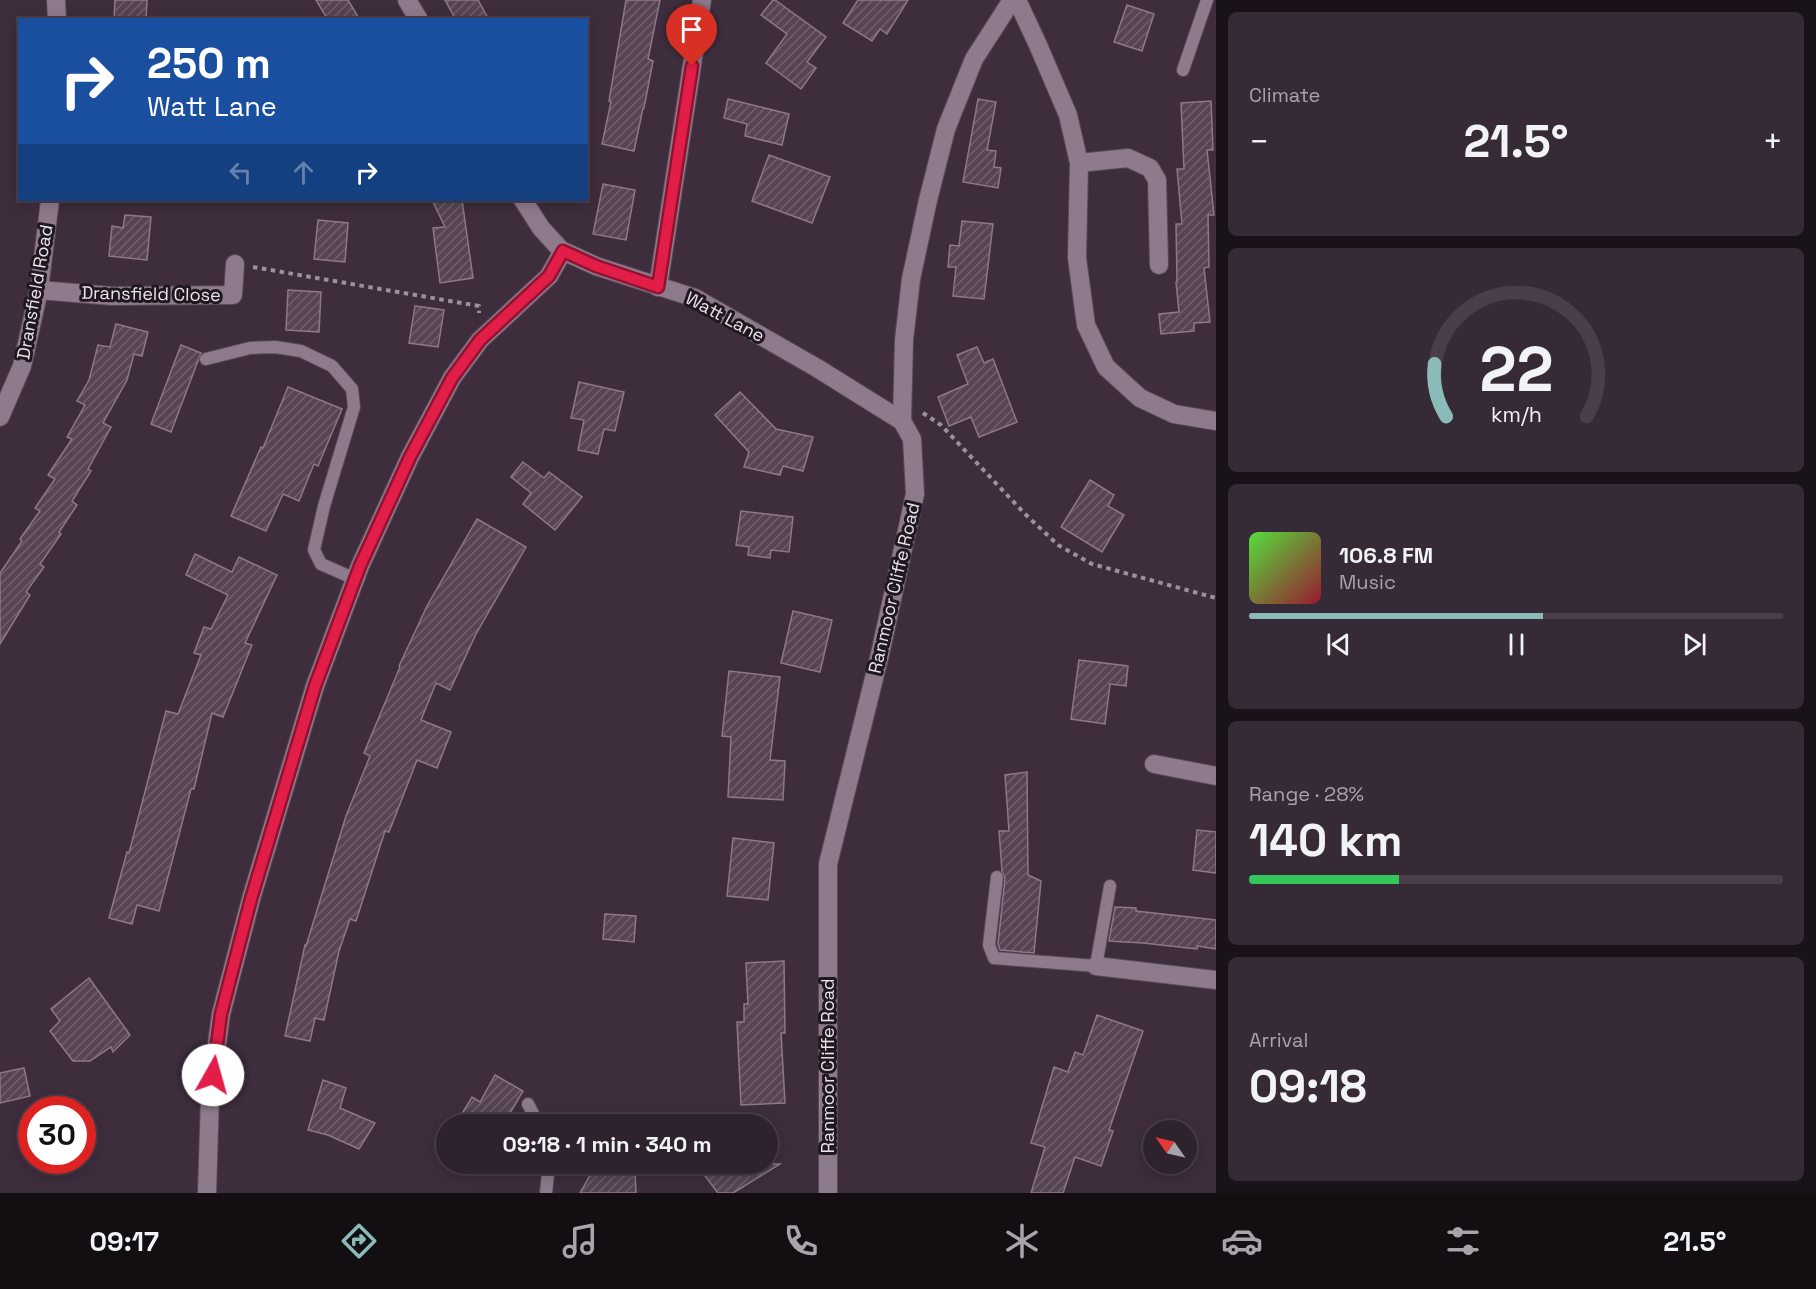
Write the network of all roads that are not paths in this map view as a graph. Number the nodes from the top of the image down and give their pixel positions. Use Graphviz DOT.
graph roads {
  1 [pos="56,0"];
  2 [pos="407,0"];
  3 [pos="702,0"];
  4 [pos="1012,0"];
  5 [pos="1017,0"];
  6 [pos="1207,0"];
  7 [pos="57,18"];
  8 [pos="418,18"];
  9 [pos="1183,70"];
  10 [pos="1079,163"];
  11 [pos="50,201"];
  12 [pos="525,201"];
  13 [pos="563,251"];
  14 [pos="235,264"];
  15 [pos="1159,265"];
  16 [pos="658,287"];
  17 [pos="39,290"];
  18 [pos="206,359"];
  19 [pos="0,417"];
  20 [pos="902,421"];
  21 [pos="1216,422"];
  22 [pos="355,579"];
  23 [pos="1154,764"];
  24 [pos="1216,776"];
  25 [pos="997,878"];
  26 [pos="1110,886"];
  27 [pos="1096,966"];
  28 [pos="1216,980"];
  29 [pos="528,1104"];
  30 [pos="533,1114"];
  31 [pos="548,1174"];
  32 [pos="207,1193"];
  33 [pos="546,1193"];
  34 [pos="828,1193"];
  1 -- 7 [label="street"];
  2 -- 8 [label="street"];
  3 -- 16 [label="street"];
  4 -- 20 [label="street, Ranmoor Cliffe Road"];
  5 -- 10 [label="street"];
  6 -- 9 [label="lane"];
  10 -- 15 [label="street"];
  10 -- 21 [label="street"];
  11 -- 17 [label="street, Dransfield Road"];
  12 -- 13 [label="street, Watt Lane"];
  13 -- 16 [label="street, Watt Lane"];
  13 -- 22 [label="street"];
  14 -- 17 [label="street, Dransfield Close"];
  16 -- 20 [label="street, Watt Lane"];
  17 -- 19 [label="street, Dransfield Road"];
  18 -- 22 [label="lane"];
  20 -- 34 [label="street, Ranmoor Cliffe Road"];
  22 -- 32 [label="street"];
  23 -- 24 [label="street"];
  25 -- 27 [label="lane"];
  26 -- 27 [label="lane"];
  27 -- 28 [label="street"];
  29 -- 30 [label="lane"];
  31 -- 33 [label="lane"];
}
